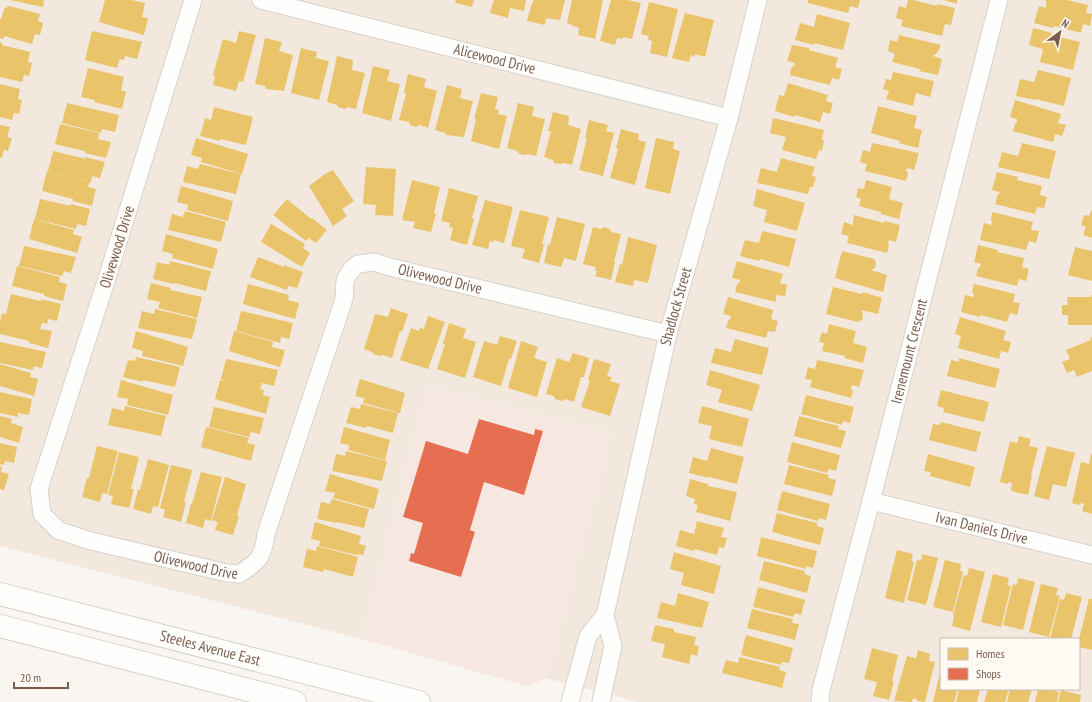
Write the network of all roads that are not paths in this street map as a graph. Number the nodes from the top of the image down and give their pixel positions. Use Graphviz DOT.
graph roads {
  1 [pos="193,0"];
  2 [pos="261,0"];
  3 [pos="758,0"];
  4 [pos="999,0"];
  5 [pos="729,118"];
  6 [pos="668,334"];
  7 [pos="871,501"];
  8 [pos="1092,555"];
  9 [pos="0,594"];
  10 [pos="604,615"];
  11 [pos="0,626"];
  12 [pos="295,702"];
  13 [pos="419,702"];
  14 [pos="570,702"];
  15 [pos="601,702"];
  16 [pos="820,702"];
  1 -- 6 [label="street, Olivewood Drive"];
  2 -- 5 [label="street, Alicewood Drive"];
  3 -- 5 [label="street, Shadlock Street"];
  4 -- 7 [label="street, Irenemount Crescent"];
  5 -- 6 [label="street, Shadlock Street"];
  6 -- 10 [label="street, Shadlock Street"];
  7 -- 8 [label="street, Ivan Daniels Drive"];
  7 -- 16 [label="street, Irenemount Crescent"];
  9 -- 13 [label="main road, Steeles Avenue East"];
  10 -- 14 [label="street, Shadlock Street"];
  10 -- 15 [label="street, Shadlock Street"];
  11 -- 12 [label="main road, Steeles Avenue East"];
}
